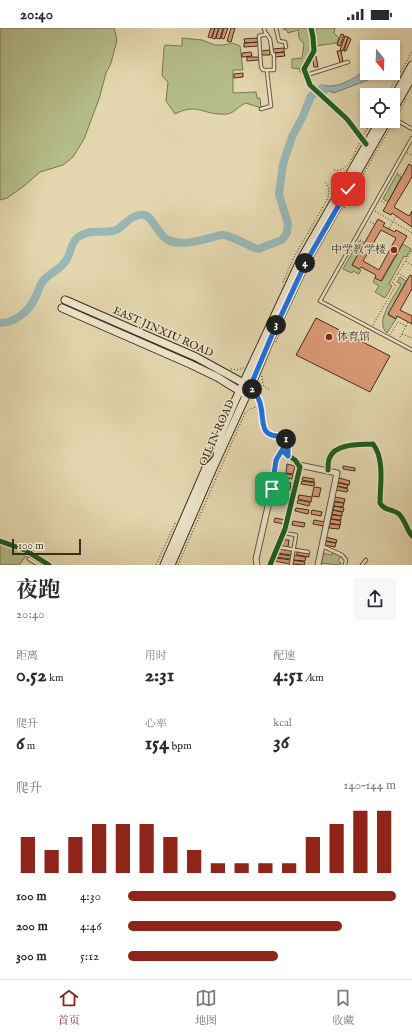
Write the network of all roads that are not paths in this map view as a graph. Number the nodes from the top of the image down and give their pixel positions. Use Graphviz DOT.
graph roads {
  1 [pos="264,28"];
  2 [pos="276,28"];
  3 [pos="311,28"];
  4 [pos="268,34"];
  5 [pos="286,47"];
  6 [pos="348,62"];
  7 [pos="409,63"];
  8 [pos="267,70"];
  9 [pos="306,76"];
  10 [pos="411,82"];
  11 [pos="398,88"];
  12 [pos="400,99"];
  13 [pos="261,109"];
  14 [pos="400,122"];
  15 [pos="374,128"];
  16 [pos="383,128"];
  17 [pos="412,129"];
  18 [pos="412,138"];
  19 [pos="364,141"];
  20 [pos="65,300"];
  21 [pos="62,308"];
  22 [pos="412,350"];
  23 [pos="247,385"];
  24 [pos="243,393"];
  25 [pos="288,456"];
  26 [pos="299,465"];
  27 [pos="328,470"];
  28 [pos="284,533"];
  29 [pos="412,536"];
  30 [pos="0,541"];
  31 [pos="322,546"];
  32 [pos="277,547"];
  33 [pos="294,551"];
  34 [pos="308,552"];
  35 [pos="29,559"];
  36 [pos="366,560"];
  37 [pos="347,564"];
  38 [pos="39,565"];
  39 [pos="49,565"];
  40 [pos="164,565"];
  41 [pos="171,565"];
  42 [pos="257,565"];
  43 [pos="270,565"];
  44 [pos="291,565"];
  45 [pos="318,565"];
  46 [pos="362,565"];
  1 -- 4 [label="lane"];
  2 -- 5 [label="lane"];
  3 -- 9 [label="street"];
  4 -- 8 [label="lane"];
  4 -- 8 [label="lane"];
  6 -- 9 [label="lane"];
  7 -- 11 [label="main road"];
  8 -- 13 [label="lane"];
  9 -- 19 [label="street"];
  10 -- 12 [label="main road"];
  14 -- 17 [label="lane"];
  15 -- 19 [label="main road, QILIN ROAD"];
  16 -- 23 [label="main road, QILIN ROAD"];
  18 -- 22 [label="lane"];
  19 -- 23 [label="main road, QILIN ROAD"];
  20 -- 23 [label="main road, EAST JINXIU ROAD"];
  21 -- 24 [label="main road, EAST JINXIU ROAD"];
  23 -- 24 [label="main road, QILIN ROAD"];
  23 -- 25 [label="street"];
  24 -- 40 [label="main road, QILIN ROAD"];
  24 -- 41 [label="main road, QILIN ROAD"];
  25 -- 26 [label="street"];
  25 -- 42 [label="street"];
  26 -- 27 [label="street"];
  26 -- 28 [label="street"];
  27 -- 29 [label="street"];
  27 -- 31 [label="street"];
  28 -- 32 [label="street"];
  28 -- 33 [label="lane"];
  30 -- 39 [label="street"];
  31 -- 37 [label="lane"];
  31 -- 45 [label="street"];
  32 -- 33 [label="lane"];
  32 -- 43 [label="street"];
  33 -- 34 [label="lane"];
  33 -- 44 [label="lane"];
  35 -- 38 [label="lane"];
  36 -- 46 [label="lane"];
}
